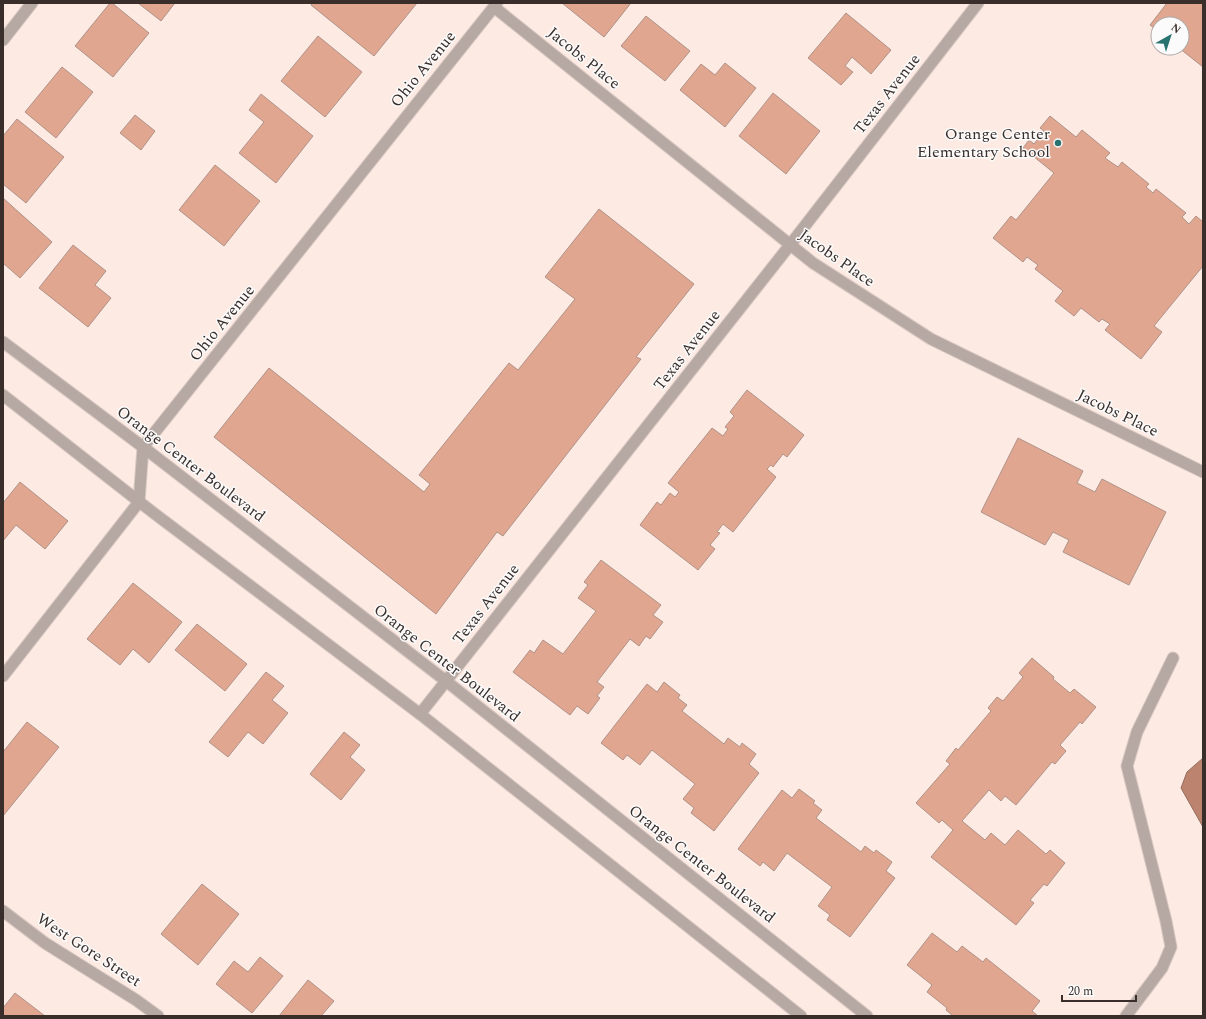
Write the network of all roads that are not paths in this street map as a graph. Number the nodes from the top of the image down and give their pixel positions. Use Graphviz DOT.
graph roads {
  1 [pos="32,3"];
  2 [pos="978,3"];
  3 [pos="495,5"];
  4 [pos="3,40"];
  5 [pos="790,245"];
  6 [pos="3,342"];
  7 [pos="3,395"];
  8 [pos="143,447"];
  9 [pos="1203,472"];
  10 [pos="139,502"];
  11 [pos="1173,658"];
  12 [pos="3,676"];
  13 [pos="446,681"];
  14 [pos="420,714"];
  15 [pos="3,911"];
  16 [pos="158,1016"];
  17 [pos="801,1016"];
  18 [pos="867,1016"];
  19 [pos="1126,1016"];
  1 -- 4 [label="street"];
  2 -- 5 [label="street, Texas Avenue"];
  3 -- 5 [label="street, Jacobs Place"];
  3 -- 8 [label="street, Ohio Avenue"];
  5 -- 9 [label="street, Jacobs Place"];
  5 -- 13 [label="street, Texas Avenue"];
  6 -- 8 [label="street, Orange Center Boulevard"];
  7 -- 10 [label="street"];
  8 -- 10 [label="street"];
  8 -- 13 [label="street, Orange Center Boulevard"];
  10 -- 12 [label="street"];
  10 -- 14 [label="street"];
  11 -- 19 [label="street"];
  13 -- 14 [label="street, Texas Avenue"];
  13 -- 18 [label="street, Orange Center Boulevard"];
  14 -- 17 [label="street"];
  15 -- 16 [label="street, West Gore Street"];
}
